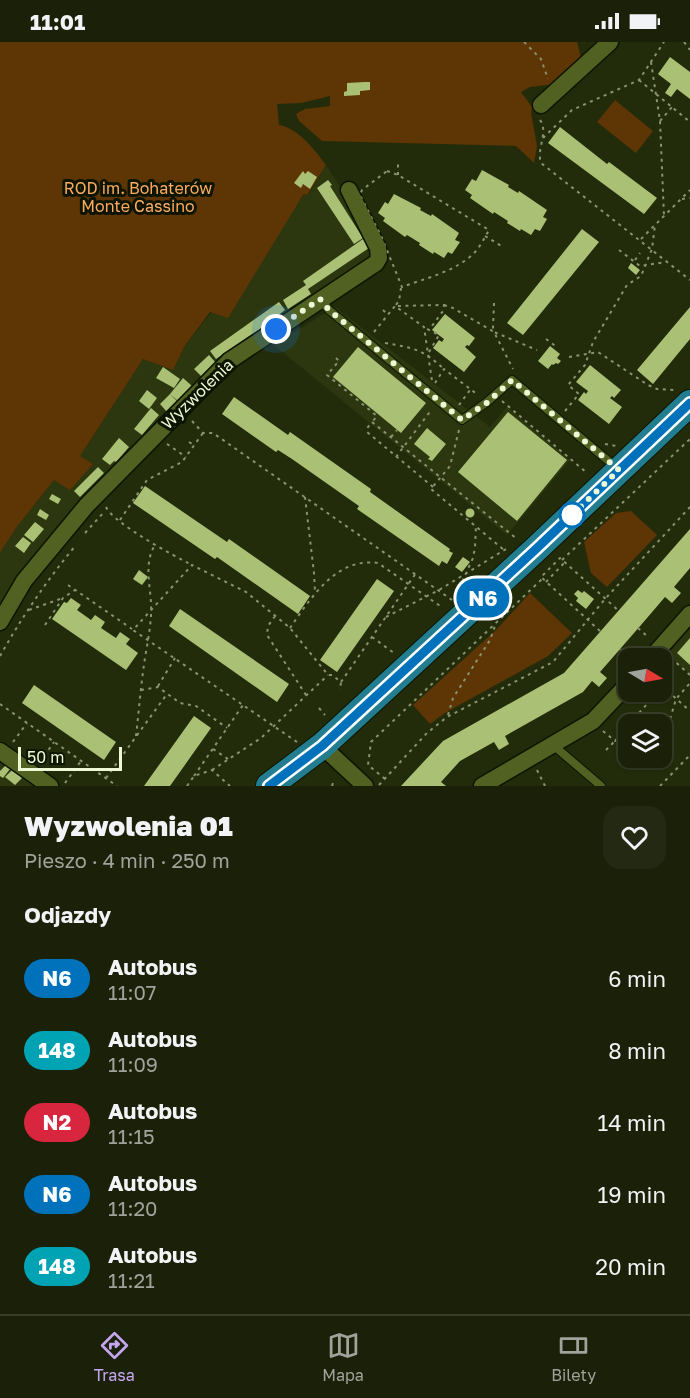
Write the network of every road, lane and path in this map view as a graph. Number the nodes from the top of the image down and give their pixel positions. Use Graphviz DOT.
graph roads {
  1 [pos="524,42"];
  2 [pos="610,42"];
  3 [pos="664,42"];
  4 [pos="684,42"];
  5 [pos="690,50"];
  6 [pos="651,62"];
  7 [pos="639,80"];
  8 [pos="557,90"];
  9 [pos="656,94"];
  10 [pos="672,107"];
  11 [pos="540,112"];
  12 [pos="660,121"];
  13 [pos="690,122"];
  14 [pos="543,138"];
  15 [pos="398,163"];
  16 [pos="398,175"];
  17 [pos="356,190"];
  18 [pos="690,190"];
  19 [pos="690,198"];
  20 [pos="682,199"];
  21 [pos="664,216"];
  22 [pos="655,225"];
  23 [pos="485,237"];
  24 [pos="640,240"];
  25 [pos="503,247"];
  26 [pos="652,249"];
  27 [pos="619,250"];
  28 [pos="640,253"];
  29 [pos="634,261"];
  30 [pos="666,262"];
  31 [pos="645,266"];
  32 [pos="690,280"];
  33 [pos="407,285"];
  34 [pos="402,287"];
  35 [pos="320,299"];
  36 [pos="494,303"];
  37 [pos="444,305"];
  38 [pos="395,306"];
  39 [pos="383,310"];
  40 [pos="388,315"];
  41 [pos="424,327"];
  42 [pos="429,330"];
  43 [pos="494,332"];
  44 [pos="368,339"];
  45 [pos="546,339"];
  46 [pos="378,341"];
  47 [pos="558,348"];
  48 [pos="537,350"];
  49 [pos="590,352"];
  50 [pos="428,354"];
  51 [pos="569,357"];
  52 [pos="336,358"];
  53 [pos="444,369"];
  54 [pos="516,375"];
  55 [pos="433,386"];
  56 [pos="495,395"];
  57 [pos="683,396"];
  58 [pos="563,413"];
  59 [pos="191,419"];
  60 [pos="462,420"];
  61 [pos="372,422"];
  62 [pos="397,429"];
  63 [pos="203,433"];
  64 [pos="391,437"];
  65 [pos="690,439"];
  66 [pos="189,442"];
  67 [pos="166,443"];
  68 [pos="598,443"];
  69 [pos="194,445"];
  70 [pos="186,457"];
  71 [pos="618,458"];
  72 [pos="587,473"];
  73 [pos="441,477"];
  74 [pos="433,487"];
  75 [pos="305,497"];
  76 [pos="105,505"];
  77 [pos="690,507"];
  78 [pos="106,510"];
  79 [pos="120,520"];
  80 [pos="476,526"];
  81 [pos="82,537"];
  82 [pos="519,541"];
  83 [pos="76,544"];
  84 [pos="154,545"];
  85 [pos="563,561"];
  86 [pos="192,565"];
  87 [pos="467,572"];
  88 [pos="416,573"];
  89 [pos="542,579"];
  90 [pos="546,582"];
  91 [pos="409,584"];
  92 [pos="68,585"];
  93 [pos="75,590"];
  94 [pos="439,590"];
  95 [pos="315,593"];
  96 [pos="426,596"];
  97 [pos="63,598"];
  98 [pos="605,599"];
  99 [pos="151,610"];
  100 [pos="619,611"];
  101 [pos="26,612"];
  102 [pos="446,613"];
  103 [pos="690,614"];
  104 [pos="275,616"];
  105 [pos="386,617"];
  106 [pos="588,620"];
  107 [pos="0,622"];
  108 [pos="496,623"];
  109 [pos="45,625"];
  110 [pos="290,628"];
  111 [pos="133,630"];
  112 [pos="600,631"];
  113 [pos="372,637"];
  114 [pos="149,640"];
  115 [pos="660,648"];
  116 [pos="396,655"];
  117 [pos="0,656"];
  118 [pos="175,658"];
  119 [pos="328,675"];
  120 [pos="341,682"];
  121 [pos="690,683"];
  122 [pos="158,687"];
  123 [pos="141,690"];
  124 [pos="340,690"];
  125 [pos="167,694"];
  126 [pos="306,695"];
  127 [pos="618,695"];
  128 [pos="672,696"];
  129 [pos="676,699"];
  130 [pos="649,702"];
  131 [pos="0,704"];
  132 [pos="243,705"];
  133 [pos="319,708"];
  134 [pos="690,711"];
  135 [pos="639,714"];
  136 [pos="672,714"];
  137 [pos="447,717"];
  138 [pos="330,720"];
  139 [pos="593,721"];
  140 [pos="27,723"];
  141 [pos="273,726"];
  142 [pos="227,728"];
  143 [pos="136,736"];
  144 [pos="618,738"];
  145 [pos="615,741"];
  146 [pos="54,742"];
  147 [pos="297,742"];
  148 [pos="553,745"];
  149 [pos="322,746"];
  150 [pos="213,749"];
  151 [pos="606,750"];
  152 [pos="2,752"];
  153 [pos="690,754"];
  154 [pos="228,759"];
  155 [pos="81,761"];
  156 [pos="212,770"];
  157 [pos="32,773"];
  158 [pos="194,776"];
  159 [pos="106,778"];
  160 [pos="229,779"];
  161 [pos="385,779"];
  162 [pos="225,782"];
  163 [pos="114,785"];
  164 [pos="377,785"];
  165 [pos="50,786"];
  166 [pos="64,786"];
  167 [pos="187,786"];
  168 [pos="230,786"];
  169 [pos="269,786"];
  170 [pos="482,786"];
  171 [pos="601,786"];
  172 [pos="660,786"];
  1 -- 8 [label="path"];
  2 -- 8 [label="street"];
  3 -- 6 [label="path"];
  4 -- 5 [label="path"];
  6 -- 7 [label="path"];
  6 -- 9 [label="path"];
  7 -- 9 [label="path"];
  7 -- 14 [label="path"];
  8 -- 11 [label="street"];
  9 -- 10 [label="path"];
  9 -- 12 [label="path"];
  10 -- 12 [label="path"];
  10 -- 13 [label="path"];
  11 -- 14 [label="path"];
  12 -- 21 [label="path"];
  14 -- 24 [label="path"];
  15 -- 16 [label="path"];
  16 -- 17 [label="path"];
  16 -- 23 [label="path"];
  17 -- 35 [label="street, Wyzwolenia"];
  18 -- 20 [label="path"];
  19 -- 20 [label="path"];
  20 -- 21 [label="path"];
  21 -- 22 [label="path"];
  22 -- 24 [label="path"];
  22 -- 26 [label="path"];
  23 -- 25 [label="path"];
  23 -- 33 [label="path"];
  24 -- 26 [label="path"];
  26 -- 30 [label="path"];
  26 -- 31 [label="path"];
  27 -- 29 [label="path"];
  28 -- 29 [label="path"];
  29 -- 31 [label="path"];
  30 -- 31 [label="path"];
  30 -- 32 [label="path"];
  31 -- 49 [label="path"];
  34 -- 38 [label="path"];
  35 -- 60 [label="lane"];
  35 -- 107 [label="street, Wyzwolenia"];
  36 -- 43 [label="path"];
  37 -- 38 [label="path"];
  37 -- 42 [label="path"];
  37 -- 43 [label="path"];
  38 -- 40 [label="path"];
  38 -- 41 [label="path"];
  39 -- 40 [label="path"];
  40 -- 44 [label="path"];
  41 -- 42 [label="path"];
  41 -- 50 [label="path"];
  42 -- 50 [label="path"];
  43 -- 48 [label="path"];
  43 -- 54 [label="path"];
  45 -- 47 [label="path"];
  46 -- 50 [label="path"];
  49 -- 51 [label="path"];
  49 -- 57 [label="path"];
  49 -- 58 [label="path"];
  50 -- 53 [label="path"];
  50 -- 55 [label="path"];
  52 -- 61 [label="path"];
  56 -- 60 [label="lane"];
  56 -- 71 [label="lane"];
  56 -- 72 [label="path"];
  57 -- 71 [label="main road"];
  59 -- 63 [label="path"];
  60 -- 73 [label="path"];
  61 -- 64 [label="path"];
  61 -- 74 [label="path"];
  62 -- 64 [label="path"];
  63 -- 69 [label="path"];
  63 -- 75 [label="path"];
  64 -- 73 [label="path"];
  65 -- 85 [label="path"];
  66 -- 69 [label="path"];
  67 -- 70 [label="path"];
  68 -- 71 [label="path"];
  69 -- 70 [label="path"];
  70 -- 79 [label="path"];
  71 -- 149 [label="main road"];
  73 -- 74 [label="path"];
  73 -- 82 [label="path"];
  74 -- 80 [label="path"];
  75 -- 88 [label="path"];
  75 -- 95 [label="path"];
  76 -- 78 [label="path"];
  77 -- 98 [label="path"];
  78 -- 79 [label="path"];
  78 -- 81 [label="path"];
  79 -- 84 [label="path"];
  80 -- 87 [label="path"];
  80 -- 87 [label="path"];
  83 -- 101 [label="path"];
  84 -- 86 [label="path"];
  84 -- 99 [label="path"];
  85 -- 89 [label="path"];
  85 -- 90 [label="path"];
  85 -- 98 [label="path"];
  86 -- 99 [label="path"];
  86 -- 104 [label="path"];
  87 -- 94 [label="path"];
  87 -- 94 [label="path"];
  88 -- 91 [label="path"];
  88 -- 94 [label="path"];
  89 -- 90 [label="path"];
  89 -- 108 [label="path"];
  90 -- 106 [label="path"];
  91 -- 95 [label="path"];
  91 -- 96 [label="path"];
  91 -- 105 [label="path"];
  92 -- 93 [label="path"];
  93 -- 97 [label="path"];
  93 -- 111 [label="path"];
  94 -- 96 [label="path"];
  95 -- 110 [label="path"];
  96 -- 102 [label="path"];
  96 -- 105 [label="path"];
  97 -- 101 [label="path"];
  97 -- 109 [label="path"];
  98 -- 100 [label="path"];
  98 -- 106 [label="path"];
  99 -- 111 [label="path"];
  99 -- 114 [label="path"];
  101 -- 117 [label="path"];
  103 -- 115 [label="street"];
  104 -- 110 [label="path"];
  104 -- 126 [label="path"];
  105 -- 113 [label="path"];
  106 -- 112 [label="path"];
  106 -- 137 [label="path"];
  108 -- 137 [label="path"];
  108 -- 161 [label="path"];
  110 -- 119 [label="path"];
  111 -- 114 [label="path"];
  113 -- 116 [label="path"];
  113 -- 120 [label="path"];
  114 -- 118 [label="path"];
  114 -- 123 [label="path"];
  118 -- 122 [label="path"];
  118 -- 132 [label="path"];
  119 -- 120 [label="path"];
  119 -- 126 [label="path"];
  120 -- 124 [label="path"];
  121 -- 129 [label="path"];
  122 -- 123 [label="path"];
  122 -- 125 [label="path"];
  123 -- 143 [label="path"];
  125 -- 142 [label="path"];
  125 -- 143 [label="path"];
  126 -- 141 [label="path"];
  127 -- 139 [label="street"];
  128 -- 129 [label="path"];
  129 -- 134 [label="path"];
  129 -- 136 [label="path"];
  130 -- 135 [label="path"];
  131 -- 140 [label="path"];
  132 -- 141 [label="path"];
  132 -- 142 [label="path"];
  133 -- 138 [label="path"];
  137 -- 161 [label="path"];
  139 -- 145 [label="path"];
  139 -- 148 [label="street"];
  140 -- 146 [label="path"];
  140 -- 152 [label="path"];
  141 -- 147 [label="path"];
  141 -- 154 [label="path"];
  142 -- 150 [label="path"];
  143 -- 159 [label="path"];
  144 -- 145 [label="path"];
  145 -- 151 [label="path"];
  146 -- 155 [label="path"];
  146 -- 157 [label="path"];
  148 -- 170 [label="street"];
  148 -- 171 [label="lane"];
  149 -- 164 [label="street"];
  149 -- 169 [label="main road"];
  150 -- 154 [label="path"];
  150 -- 158 [label="path"];
  152 -- 157 [label="street"];
  153 -- 172 [label="path"];
  154 -- 156 [label="path"];
  155 -- 159 [label="path"];
  155 -- 166 [label="path"];
  156 -- 158 [label="path"];
  156 -- 162 [label="path"];
  157 -- 165 [label="street"];
  158 -- 167 [label="path"];
  159 -- 163 [label="path"];
  160 -- 162 [label="path"];
  161 -- 164 [label="path"];
  162 -- 168 [label="path"];
}
